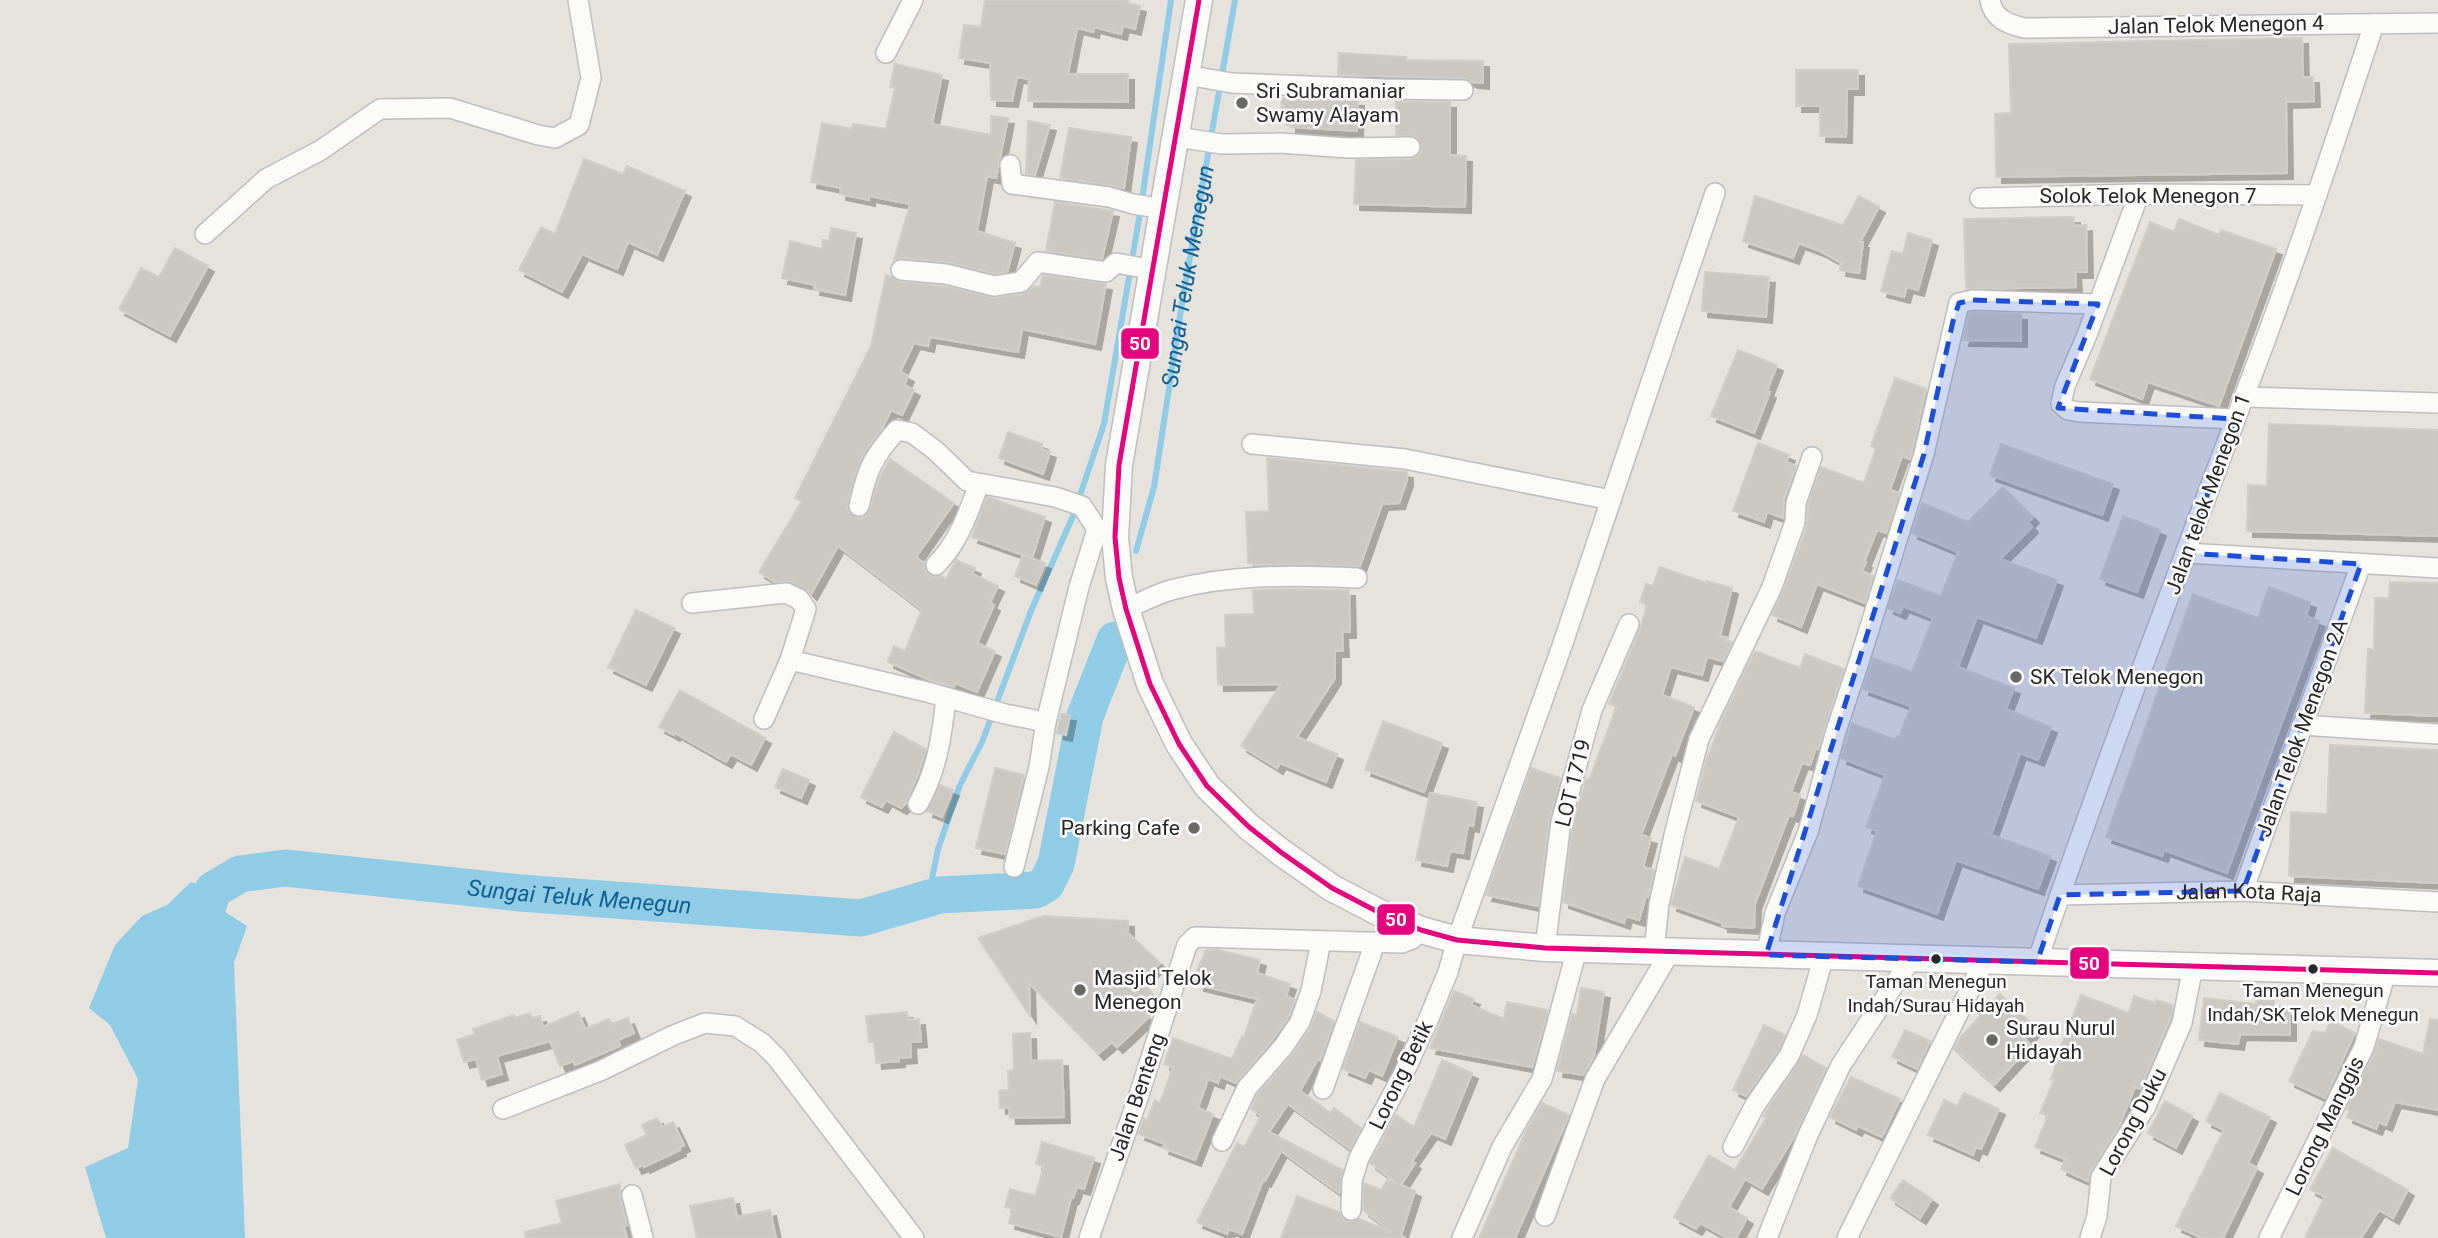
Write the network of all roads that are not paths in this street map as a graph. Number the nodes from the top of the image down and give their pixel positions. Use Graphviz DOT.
graph roads {
  1 [pos="578,0"];
  2 [pos="913,0"];
  3 [pos="1199,0"];
  4 [pos="1993,8"];
  5 [pos="2438,23"];
  6 [pos="2374,24"];
  7 [pos="886,53"];
  8 [pos="1187,75"];
  9 [pos="1463,90"];
  10 [pos="1177,137"];
  11 [pos="1410,147"];
  12 [pos="1010,165"];
  13 [pos="1715,193"];
  14 [pos="2139,194"];
  15 [pos="2317,195"];
  16 [pos="1980,198"];
  17 [pos="1149,206"];
  18 [pos="205,233"];
  19 [pos="1139,268"];
  20 [pos="901,271"];
  21 [pos="2098,304"];
  22 [pos="2244,397"];
  23 [pos="2438,403"];
  24 [pos="2235,419"];
  25 [pos="1252,444"];
  26 [pos="1812,457"];
  27 [pos="979,484"];
  28 [pos="1611,500"];
  29 [pos="859,506"];
  30 [pos="1106,533"];
  31 [pos="2186,553"];
  32 [pos="2361,564"];
  33 [pos="936,565"];
  34 [pos="2438,568"];
  35 [pos="1357,578"];
  36 [pos="692,603"];
  37 [pos="1126,609"];
  38 [pos="1629,624"];
  39 [pos="790,660"];
  40 [pos="946,698"];
  41 [pos="764,719"];
  42 [pos="1046,722"];
  43 [pos="2302,725"];
  44 [pos="2438,734"];
  45 [pos="918,804"];
  46 [pos="1014,867"];
  47 [pos="2243,891"];
  48 [pos="2060,895"];
  49 [pos="2438,902"];
  50 [pos="1421,930"];
  51 [pos="1321,940"];
  52 [pos="1457,940"];
  53 [pos="1374,943"];
  54 [pos="1545,948"];
  55 [pos="1577,949"];
  56 [pos="1662,952"];
  57 [pos="1766,955"];
  58 [pos="1824,956"];
  59 [pos="1911,959"];
  60 [pos="1984,961"];
  61 [pos="2037,962"];
  62 [pos="2193,966"];
  63 [pos="2386,972"];
  64 [pos="2438,973"];
  65 [pos="1323,1089"];
  66 [pos="503,1109"];
  67 [pos="1222,1141"];
  68 [pos="1733,1147"];
  69 [pos="632,1195"];
  70 [pos="1351,1210"];
  71 [pos="1545,1216"];
  72 [pos="643,1238"];
  73 [pos="914,1238"];
  74 [pos="1089,1238"];
  75 [pos="1462,1238"];
  76 [pos="1767,1238"];
  77 [pos="1847,1238"];
  78 [pos="2090,1238"];
  79 [pos="2269,1238"];
  1 -- 18 [label="street"];
  2 -- 7 [label="street"];
  3 -- 8 [label="main road"];
  4 -- 6 [label="street, Jalan Telok Menegon 4"];
  5 -- 6 [label="street, Jalan Telok Menegon 4"];
  6 -- 15 [label="street, Jalan telok Menegon 1"];
  8 -- 9 [label="street"];
  8 -- 10 [label="main road"];
  10 -- 11 [label="street"];
  10 -- 17 [label="main road"];
  12 -- 17 [label="street"];
  13 -- 28 [label="street, Lorong Betik"];
  14 -- 15 [label="street, Solok Telok Menegon 7"];
  14 -- 16 [label="street, Solok Telok Menegon 7"];
  14 -- 21 [label="street"];
  15 -- 22 [label="street, Jalan telok Menegon 1"];
  17 -- 19 [label="main road"];
  19 -- 20 [label="street"];
  19 -- 30 [label="main road"];
  21 -- 24 [label="street"];
  21 -- 57 [label="street"];
  22 -- 23 [label="street"];
  22 -- 24 [label="street, Jalan telok Menegon 1"];
  24 -- 31 [label="street, Jalan telok Menegon 1"];
  25 -- 28 [label="street"];
  26 -- 56 [label="street"];
  27 -- 29 [label="street"];
  27 -- 30 [label="street"];
  27 -- 33 [label="street"];
  28 -- 52 [label="street, Lorong Betik"];
  30 -- 37 [label="main road"];
  30 -- 42 [label="street"];
  31 -- 32 [label="street"];
  31 -- 48 [label="street, Jalan telok Menegon 1"];
  32 -- 34 [label="street"];
  32 -- 43 [label="street, Jalan Telok Menegon 2A"];
  35 -- 37 [label="street"];
  36 -- 39 [label="street"];
  37 -- 50 [label="main road"];
  38 -- 54 [label="street, LOT 1719"];
  39 -- 40 [label="street"];
  39 -- 41 [label="street"];
  40 -- 42 [label="street"];
  40 -- 45 [label="street"];
  42 -- 46 [label="street"];
  43 -- 44 [label="street"];
  43 -- 47 [label="street, Jalan Telok Menegon 2A"];
  47 -- 48 [label="street, Jalan Kota Raja"];
  47 -- 49 [label="street, Jalan Kota Raja"];
  48 -- 61 [label="street, Jalan telok Menegon 1"];
  50 -- 52 [label="main road"];
  50 -- 53 [label="street, Jalan Benteng"];
  51 -- 53 [label="street, Jalan Benteng"];
  51 -- 67 [label="street"];
  51 -- 74 [label="street, Jalan Benteng"];
  52 -- 54 [label="main road"];
  52 -- 70 [label="street, Lorong Betik"];
  53 -- 65 [label="street"];
  54 -- 55 [label="main road"];
  55 -- 56 [label="main road"];
  55 -- 75 [label="street"];
  56 -- 57 [label="main road"];
  56 -- 71 [label="street"];
  57 -- 58 [label="main road"];
  58 -- 59 [label="main road"];
  58 -- 68 [label="street"];
  59 -- 60 [label="main road"];
  59 -- 76 [label="street"];
  60 -- 61 [label="main road"];
  60 -- 77 [label="street"];
  61 -- 62 [label="main road"];
  62 -- 63 [label="main road"];
  62 -- 78 [label="street, Lorong Duku"];
  63 -- 64 [label="main road"];
  63 -- 79 [label="street, Lorong Manggis"];
  66 -- 73 [label="street"];
  69 -- 72 [label="street"];
}
